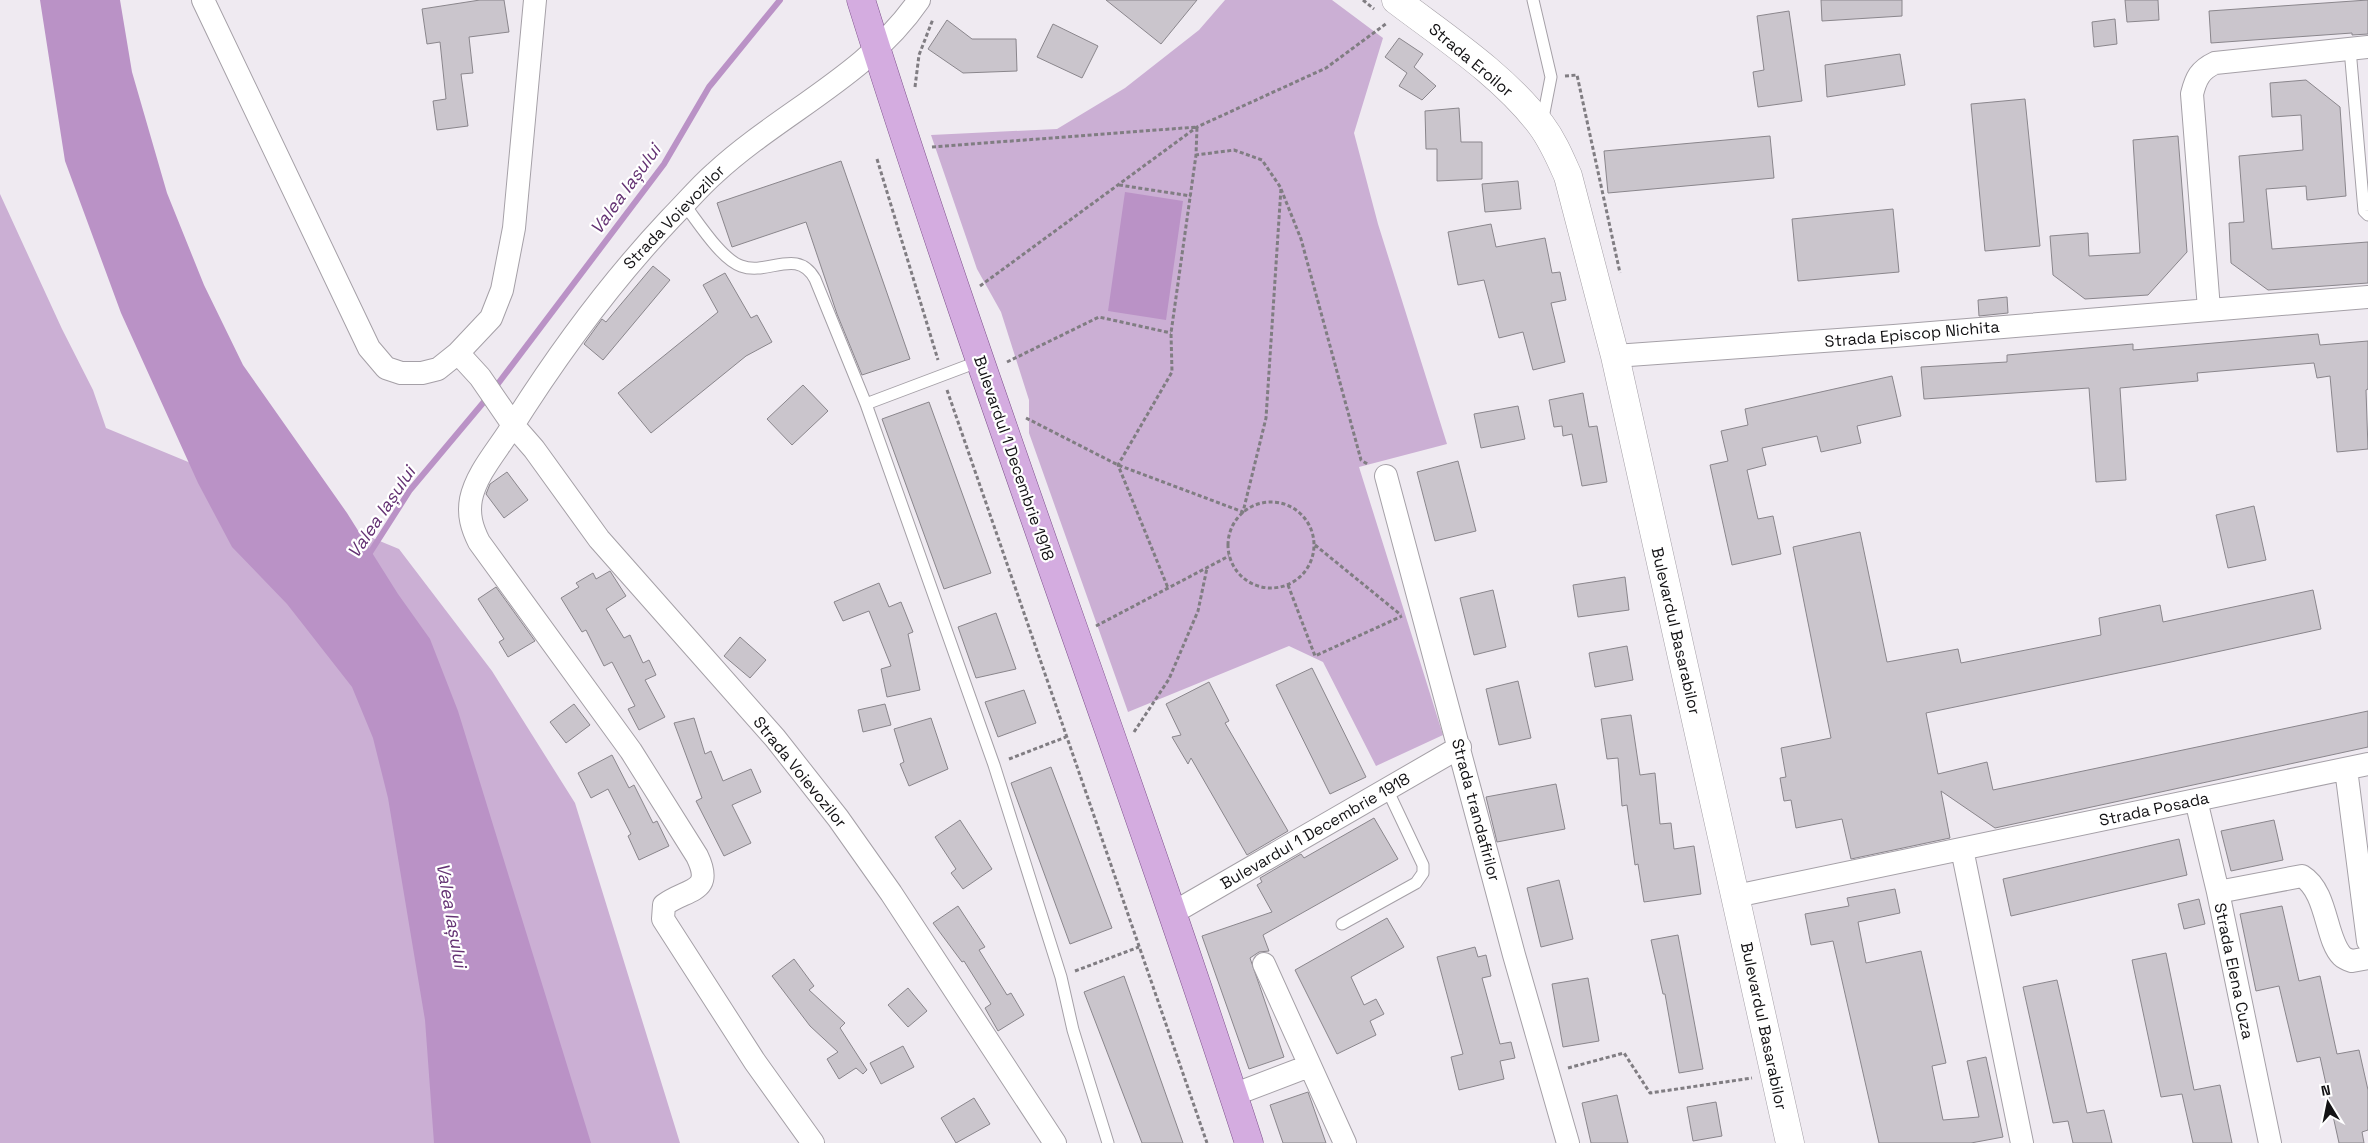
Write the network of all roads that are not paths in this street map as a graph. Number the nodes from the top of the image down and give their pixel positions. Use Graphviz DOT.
graph roads {
  1 [pos="203,0"];
  2 [pos="535,0"];
  3 [pos="861,0"];
  4 [pos="1533,0"];
  5 [pos="916,2"];
  6 [pos="1394,10"];
  7 [pos="2359,48"];
  8 [pos="876,50"];
  9 [pos="1542,126"];
  10 [pos="684,204"];
  11 [pos="2368,215"];
  12 [pos="2368,297"];
  13 [pos="2210,309"];
  14 [pos="458,353"];
  15 [pos="1615,356"];
  16 [pos="994,362"];
  17 [pos="866,404"];
  18 [pos="513,424"];
  19 [pos="1386,476"];
  20 [pos="1460,747"];
  21 [pos="2368,764"];
  22 [pos="2346,769"];
  23 [pos="1387,789"];
  24 [pos="2196,800"];
  25 [pos="1962,849"];
  26 [pos="2218,892"];
  27 [pos="1736,896"];
  28 [pos="1171,914"];
  29 [pos="1342,924"];
  30 [pos="2368,941"];
  31 [pos="2368,958"];
  32 [pos="1264,964"];
  33 [pos="1309,1066"];
  34 [pos="1233,1095"];
  35 [pos="814,1143"];
  36 [pos="1055,1143"];
  37 [pos="1108,1143"];
  38 [pos="1249,1143"];
  39 [pos="1345,1143"];
  40 [pos="1568,1143"];
  41 [pos="1790,1143"];
  42 [pos="2022,1143"];
  43 [pos="2270,1143"];
  1 -- 14 [label="street"];
  2 -- 14 [label="street"];
  3 -- 8 [label="main road, Bulevardul 1 Decembrie 1918"];
  4 -- 9 [label="lane"];
  5 -- 8 [label="street, Strada Voievozilor"];
  6 -- 9 [label="main road, Strada Eroilor"];
  7 -- 11 [label="lane"];
  7 -- 13 [label="street"];
  8 -- 10 [label="street, Strada Voievozilor"];
  8 -- 16 [label="main road, Bulevardul 1 Decembrie 1918"];
  9 -- 15 [label="main road, Bulevardul Basarabilor"];
  10 -- 17 [label="lane"];
  10 -- 18 [label="street, Strada Voievozilor"];
  12 -- 13 [label="street, Strada Episcop Nichita"];
  13 -- 15 [label="street, Strada Episcop Nichita"];
  14 -- 18 [label="street"];
  15 -- 27 [label="main road, Bulevardul Basarabilor"];
  16 -- 17 [label="lane"];
  16 -- 28 [label="main road, Bulevardul 1 Decembrie 1918"];
  17 -- 37 [label="lane"];
  18 -- 35 [label="street, Strada Voievozilor"];
  18 -- 36 [label="street, Strada Voievozilor"];
  19 -- 20 [label="street, Strada trandafirilor"];
  20 -- 23 [label="street, Bulevardul 1 Decembrie 1918"];
  20 -- 40 [label="street, Strada trandafirilor"];
  21 -- 22 [label="street, Strada Posada"];
  22 -- 24 [label="street, Strada Posada"];
  22 -- 30 [label="street"];
  23 -- 28 [label="street, Bulevardul 1 Decembrie 1918"];
  23 -- 29 [label="lane"];
  24 -- 25 [label="street, Strada Posada"];
  24 -- 26 [label="street, Strada Elena Cuza"];
  25 -- 27 [label="street, Strada Posada"];
  25 -- 42 [label="street"];
  26 -- 31 [label="street"];
  26 -- 43 [label="street, Strada Elena Cuza"];
  27 -- 41 [label="main road, Bulevardul Basarabilor"];
  28 -- 34 [label="main road, Bulevardul 1 Decembrie 1918"];
  32 -- 33 [label="street"];
  33 -- 34 [label="street"];
  33 -- 39 [label="street"];
  34 -- 38 [label="main road, Bulevardul 1 Decembrie 1918"];
}
